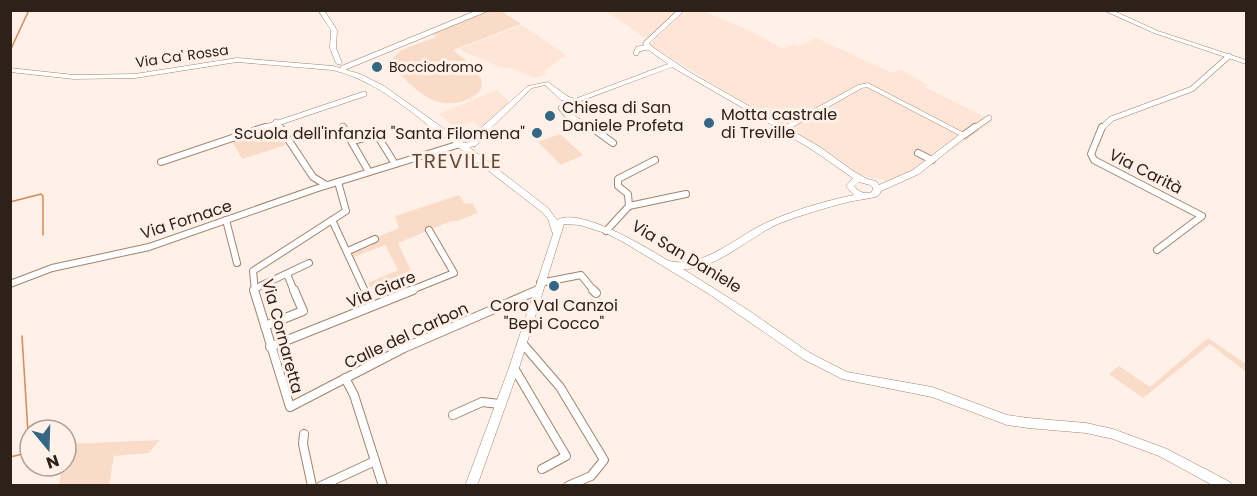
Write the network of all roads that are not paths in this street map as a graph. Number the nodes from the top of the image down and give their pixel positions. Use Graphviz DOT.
graph roads {
  1 [pos="321,10"];
  2 [pos="484,10"];
  3 [pos="682,10"];
  4 [pos="1106,10"];
  5 [pos="647,46"];
  6 [pos="636,53"];
  7 [pos="1229,56"];
  8 [pos="1246,62"];
  9 [pos="674,64"];
  10 [pos="337,65"];
  11 [pos="12,70"];
  12 [pos="364,94"];
  13 [pos="570,101"];
  14 [pos="989,118"];
  15 [pos="276,123"];
  16 [pos="342,126"];
  17 [pos="782,130"];
  18 [pos="964,135"];
  19 [pos="356,140"];
  20 [pos="466,142"];
  21 [pos="613,142"];
  22 [pos="918,153"];
  23 [pos="655,160"];
  24 [pos="932,160"];
  25 [pos="161,162"];
  26 [pos="395,165"];
  27 [pos="844,171"];
  28 [pos="369,172"];
  29 [pos="313,177"];
  30 [pos="338,182"];
  31 [pos="871,183"];
  32 [pos="326,185"];
  33 [pos="851,186"];
  34 [pos="315,189"];
  35 [pos="686,194"];
  36 [pos="863,196"];
  37 [pos="841,200"];
  38 [pos="629,206"];
  39 [pos="226,220"];
  40 [pos="332,220"];
  41 [pos="558,220"];
  42 [pos="429,230"];
  43 [pos="608,232"];
  44 [pos="375,239"];
  45 [pos="1156,250"];
  46 [pos="348,251"];
  47 [pos="237,263"];
  48 [pos="309,263"];
  49 [pos="671,265"];
  50 [pos="691,271"];
  51 [pos="287,274"];
  52 [pos="701,283"];
  53 [pos="10,284"];
  54 [pos="539,287"];
  55 [pos="254,289"];
  56 [pos="364,289"];
  57 [pos="596,293"];
  58 [pos="265,326"];
  59 [pos="522,344"];
  60 [pos="270,347"];
  61 [pos="514,368"];
  62 [pos="345,378"];
  63 [pos="500,404"];
  64 [pos="288,405"];
  65 [pos="453,415"];
  66 [pos="304,434"];
  67 [pos="375,461"];
  68 [pos="542,469"];
  69 [pos="312,486"];
  70 [pos="321,486"];
  71 [pos="383,486"];
  72 [pos="471,486"];
  73 [pos="568,486"];
  74 [pos="1226,486"];
  1 -- 10 [label="street"];
  2 -- 10 [label="street"];
  3 -- 5 [label="street"];
  4 -- 7 [label="street"];
  5 -- 6 [label="street"];
  5 -- 9 [label="street"];
  7 -- 8 [label="street"];
  7 -- 45 [label="street, Via Carità"];
  9 -- 13 [label="street"];
  9 -- 17 [label="street"];
  10 -- 11 [label="street, Via Ca' Rossa"];
  10 -- 20 [label="street, Via Ca' Rossa"];
  12 -- 15 [label="street"];
  13 -- 20 [label="street"];
  13 -- 21 [label="street"];
  14 -- 18 [label="street"];
  15 -- 25 [label="street"];
  15 -- 29 [label="street"];
  16 -- 28 [label="street"];
  17 -- 18 [label="street"];
  17 -- 27 [label="street"];
  18 -- 24 [label="street"];
  19 -- 26 [label="street"];
  20 -- 26 [label="street, Via Fornace"];
  20 -- 41 [label="street, Via Ca' Rossa"];
  22 -- 24 [label="street"];
  23 -- 38 [label="street"];
  24 -- 31 [label="street"];
  26 -- 28 [label="street, Via Fornace"];
  27 -- 31 [label="street"];
  27 -- 33 [label="street"];
  28 -- 30 [label="street, Via Fornace"];
  29 -- 32 [label="street"];
  29 -- 34 [label="street"];
  30 -- 32 [label="street, Via Fornace"];
  30 -- 40 [label="street"];
  31 -- 33 [label="street"];
  31 -- 36 [label="street, Via San Daniele"];
  32 -- 34 [label="street, Via Fornace"];
  33 -- 36 [label="street"];
  33 -- 37 [label="street, Via San Daniele"];
  34 -- 39 [label="street, Via Fornace"];
  35 -- 38 [label="street"];
  36 -- 37 [label="street, Via San Daniele"];
  37 -- 50 [label="street, Via San Daniele"];
  38 -- 43 [label="street"];
  39 -- 47 [label="street"];
  39 -- 53 [label="street, Via Fornace"];
  40 -- 46 [label="street"];
  40 -- 55 [label="street, Via Cornaretta"];
  41 -- 43 [label="street, Via San Daniele"];
  41 -- 54 [label="street"];
  42 -- 60 [label="street, Via Giare"];
  43 -- 49 [label="street, Via San Daniele"];
  44 -- 46 [label="street"];
  46 -- 56 [label="street"];
  48 -- 51 [label="street"];
  49 -- 50 [label="street, Via San Daniele"];
  49 -- 52 [label="street, Via San Daniele"];
  50 -- 52 [label="street, Via San Daniele"];
  51 -- 55 [label="street"];
  51 -- 58 [label="street"];
  52 -- 74 [label="street, Via San Daniele"];
  54 -- 57 [label="street, Calle del Carbon"];
  54 -- 59 [label="street"];
  54 -- 62 [label="street, Calle del Carbon"];
  55 -- 58 [label="street, Via Cornaretta"];
  58 -- 60 [label="street, Via Cornaretta"];
  59 -- 61 [label="street"];
  59 -- 73 [label="street"];
  60 -- 64 [label="street, Via Cornaretta"];
  61 -- 63 [label="street"];
  61 -- 68 [label="street"];
  62 -- 64 [label="street, Calle del Carbon"];
  62 -- 67 [label="street"];
  63 -- 65 [label="street"];
  63 -- 72 [label="street"];
  66 -- 69 [label="street"];
  67 -- 70 [label="street"];
  67 -- 71 [label="street"];
}
